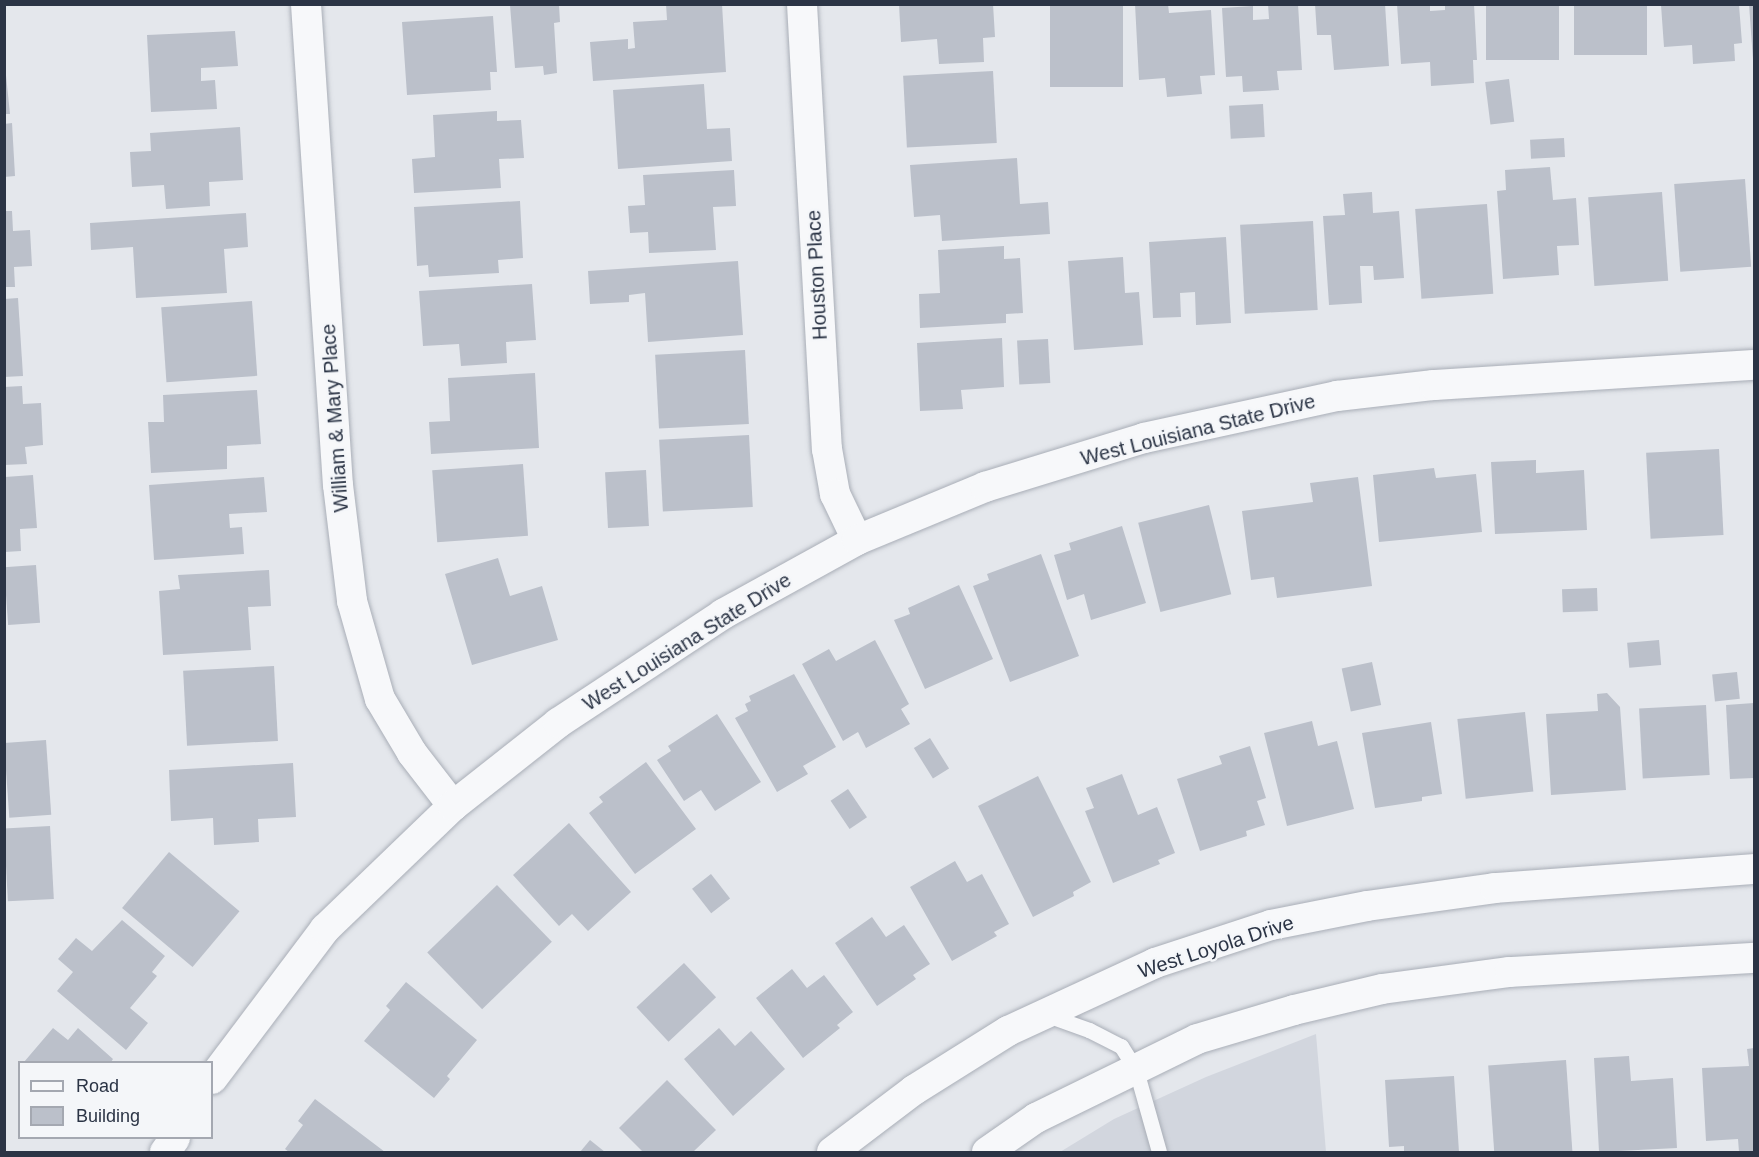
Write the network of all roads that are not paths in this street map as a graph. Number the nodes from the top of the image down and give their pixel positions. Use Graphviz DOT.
graph roads {
  1 [pos="306,4"];
  2 [pos="802,4"];
  3 [pos="1755,366"];
  4 [pos="857,540"];
  5 [pos="453,806"];
  6 [pos="1755,869"];
  7 [pos="1755,958"];
  8 [pos="1044,1014"];
  9 [pos="1136,1070"];
  10 [pos="213,1078"];
  11 [pos="174,1139"];
  12 [pos="165,1152"];
  13 [pos="832,1152"];
  14 [pos="987,1152"];
  15 [pos="1160,1152"];
  1 -- 5 [label="street, William & Mary Place"];
  2 -- 4 [label="street, Houston Place"];
  3 -- 4 [label="street, West Louisiana State Drive"];
  4 -- 5 [label="street, West Louisiana State Drive"];
  5 -- 10 [label="street, West Louisiana State Drive"];
  6 -- 8 [label="street, West Loyola Drive"];
  7 -- 9 [label="street"];
  8 -- 9 [label="lane"];
  8 -- 13 [label="street, West Loyola Drive"];
  9 -- 14 [label="street"];
  9 -- 15 [label="lane"];
  11 -- 12 [label="street"];
}
